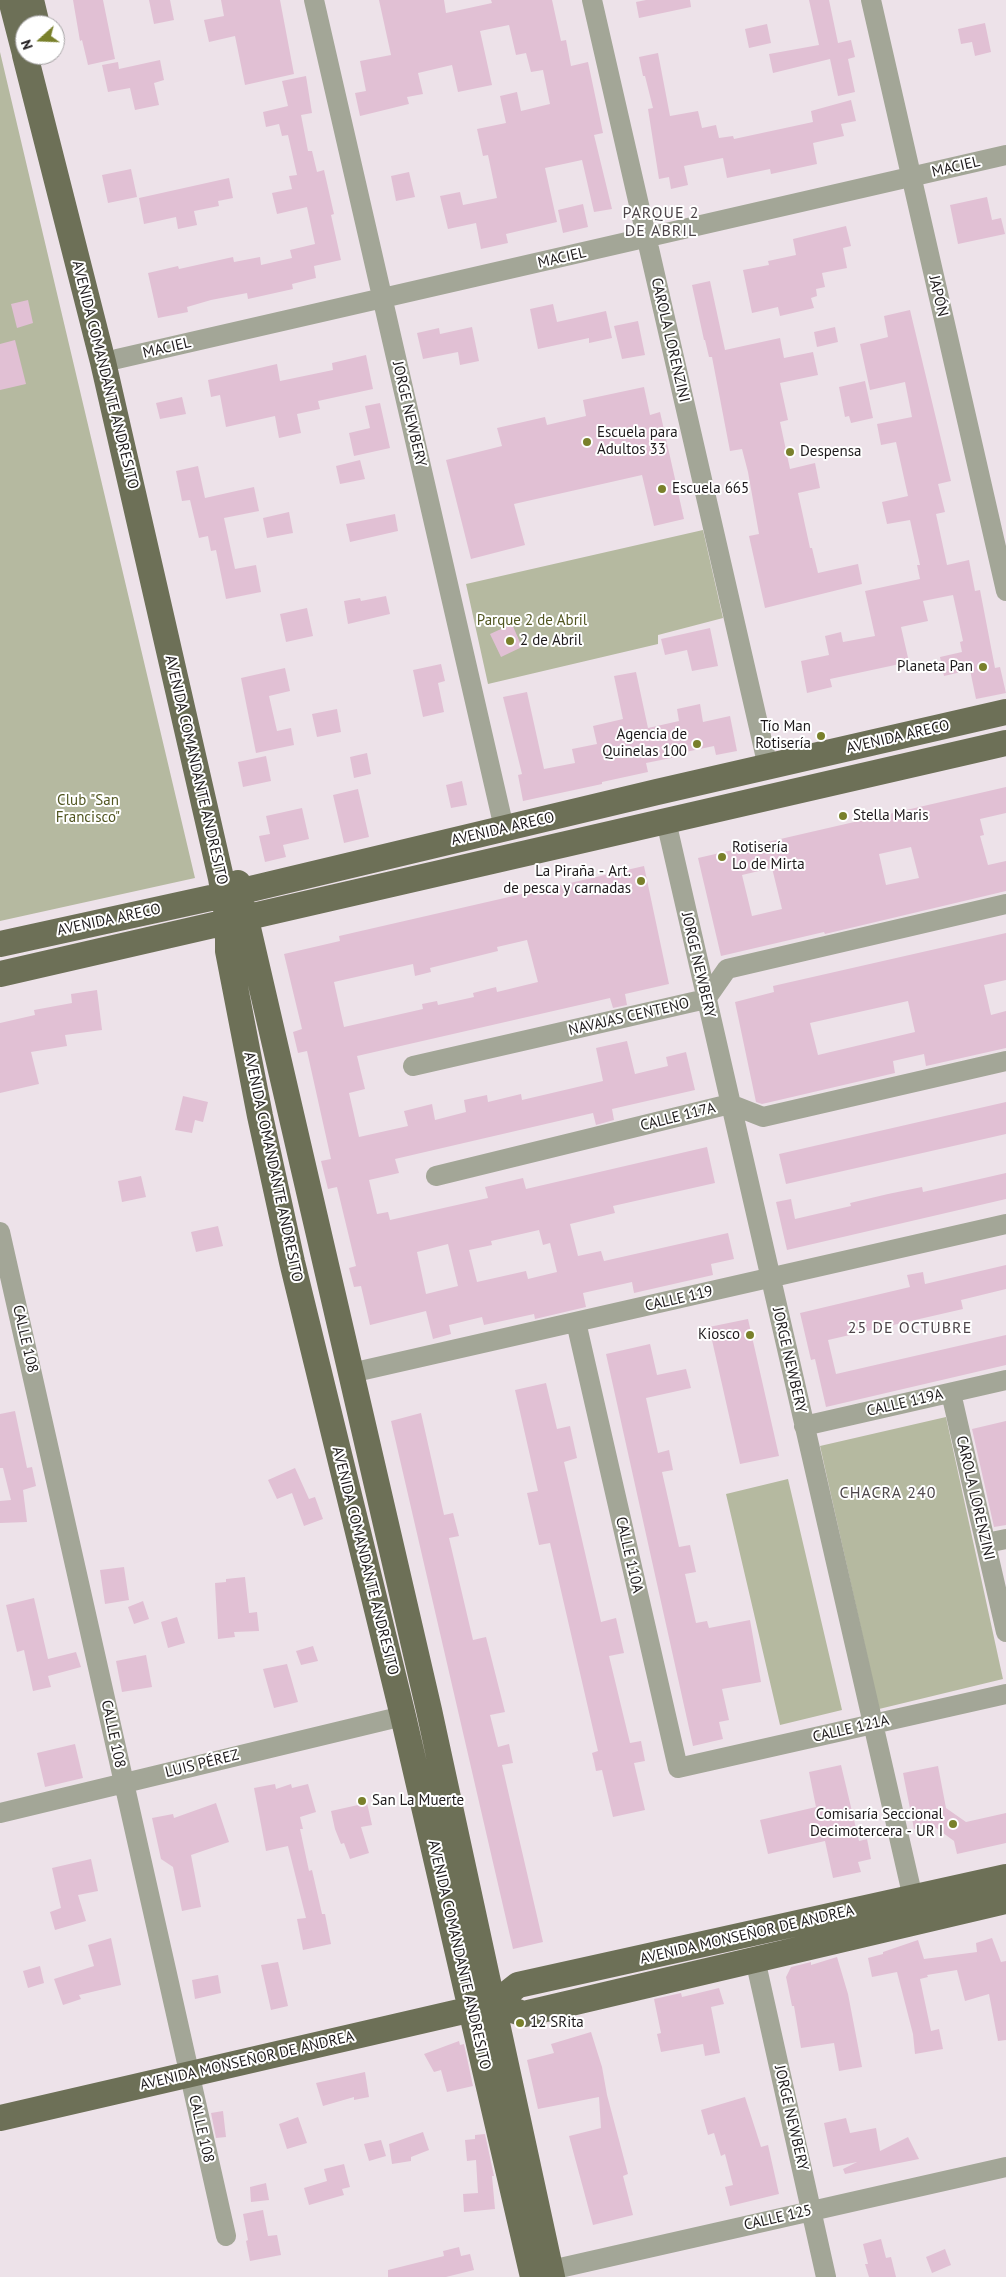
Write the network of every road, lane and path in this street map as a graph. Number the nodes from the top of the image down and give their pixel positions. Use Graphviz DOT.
graph roads {
  1 [pos="11,0"];
  2 [pos="31,0"];
  3 [pos="314,0"];
  4 [pos="592,0"];
  5 [pos="870,0"];
  6 [pos="15,15"];
  7 [pos="35,15"];
  8 [pos="28,65"];
  9 [pos="46,65"];
  10 [pos="1006,155"];
  11 [pos="911,177"];
  12 [pos="647,238"];
  13 [pos="383,299"];
  14 [pos="117,359"];
  15 [pos="1006,591"];
  16 [pos="1006,712"];
  17 [pos="1006,743"];
  18 [pos="768,767"];
  19 [pos="666,821"];
  20 [pos="504,828"];
  21 [pos="231,894"];
  22 [pos="1006,904"];
  23 [pos="237,920"];
  24 [pos="0,944"];
  25 [pos="0,974"];
  26 [pos="706,999"];
  27 [pos="1006,1062"];
  28 [pos="413,1066"];
  29 [pos="730,1104"];
  30 [pos="436,1176"];
  31 [pos="1006,1224"];
  32 [pos="0,1232"];
  33 [pos="770,1278"];
  34 [pos="576,1322"];
  35 [pos="351,1374"];
  36 [pos="1006,1380"];
  37 [pos="951,1393"];
  38 [pos="804,1426"];
  39 [pos="1006,1539"];
  40 [pos="986,1543"];
  41 [pos="1006,1632"];
  42 [pos="1006,1694"];
  43 [pos="403,1716"];
  44 [pos="872,1724"];
  45 [pos="697,1764"];
  46 [pos="123,1783"];
  47 [pos="0,1813"];
  48 [pos="1006,1877"];
  49 [pos="913,1898"];
  50 [pos="1006,1901"];
  51 [pos="755,1959"];
  52 [pos="483,2007"];
  53 [pos="188,2075"];
  54 [pos="0,2118"];
  55 [pos="1006,2166"];
  56 [pos="811,2211"];
  57 [pos="226,2236"];
  58 [pos="545,2275"];
  59 [pos="826,2277"];
  1 -- 6 [label="main road, AVENIDA COMANDANTE ANDRESITO"];
  2 -- 7 [label="main road"];
  3 -- 13 [label="street, JORGE NEWBERY"];
  4 -- 12 [label="street, CAROLA LORENZINI"];
  5 -- 11 [label="street, JAPÓN"];
  8 -- 21 [label="main road, AVENIDA COMANDANTE ANDRESITO"];
  9 -- 14 [label="main road, AVENIDA COMANDANTE ANDRESITO"];
  10 -- 11 [label="street, MACIEL"];
  11 -- 12 [label="street, MACIEL"];
  11 -- 15 [label="street, JAPÓN"];
  12 -- 13 [label="street, MACIEL"];
  12 -- 18 [label="street, CAROLA LORENZINI"];
  13 -- 14 [label="street, MACIEL"];
  13 -- 20 [label="street, JORGE NEWBERY"];
  14 -- 21 [label="main road, AVENIDA COMANDANTE ANDRESITO"];
  16 -- 18 [label="main road, AVENIDA ARECO"];
  17 -- 19 [label="main road, AVENIDA ARECO"];
  18 -- 20 [label="main road, AVENIDA ARECO"];
  19 -- 23 [label="main road, AVENIDA ARECO"];
  19 -- 26 [label="street, JORGE NEWBERY"];
  20 -- 21 [label="main road, AVENIDA ARECO"];
  21 -- 23 [label="main road, AVENIDA COMANDANTE ANDRESITO"];
  21 -- 24 [label="main road, AVENIDA ARECO"];
  22 -- 26 [label="street, NAVAJAS CENTENO"];
  23 -- 25 [label="main road, AVENIDA ARECO"];
  23 -- 35 [label="main road, AVENIDA COMANDANTE ANDRESITO"];
  23 -- 43 [label="main road, AVENIDA COMANDANTE ANDRESITO"];
  26 -- 28 [label="street, NAVAJAS CENTENO"];
  26 -- 29 [label="street, JORGE NEWBERY"];
  27 -- 29 [label="street, CALLE 117A"];
  29 -- 30 [label="street, CALLE 117A"];
  29 -- 33 [label="street, JORGE NEWBERY"];
  31 -- 33 [label="street, CALLE 119"];
  32 -- 46 [label="street, CALLE 108"];
  33 -- 34 [label="street, CALLE 119"];
  33 -- 38 [label="street, JORGE NEWBERY"];
  34 -- 35 [label="street, CALLE 119"];
  34 -- 45 [label="street, CALLE 110A"];
  35 -- 52 [label="main road, AVENIDA COMANDANTE ANDRESITO"];
  36 -- 37 [label="street, CALLE 119A"];
  37 -- 38 [label="street, CALLE 119A"];
  37 -- 40 [label="street, CAROLA LORENZINI"];
  38 -- 44 [label="street, JORGE NEWBERY"];
  39 -- 40 [label="street"];
  40 -- 41 [label="street, CAROLA LORENZINI"];
  42 -- 44 [label="street, CALLE 121A"];
  43 -- 46 [label="street, LUIS PÉREZ"];
  43 -- 52 [label="main road, AVENIDA COMANDANTE ANDRESITO"];
  44 -- 45 [label="street, CALLE 121A"];
  44 -- 49 [label="street, JORGE NEWBERY"];
  46 -- 47 [label="street, LUIS PÉREZ"];
  46 -- 53 [label="street, CALLE 108"];
  48 -- 49 [label="main road, AVENIDA MONSEÑOR DE ANDREA"];
  49 -- 52 [label="main road, AVENIDA MONSEÑOR DE ANDREA"];
  50 -- 51 [label="main road, AVENIDA MONSEÑOR DE ANDREA"];
  51 -- 52 [label="main road, AVENIDA MONSEÑOR DE ANDREA"];
  51 -- 56 [label="street, JORGE NEWBERY"];
  52 -- 53 [label="main road, AVENIDA MONSEÑOR DE ANDREA"];
  52 -- 58 [label="main road, AVENIDA COMANDANTE ANDRESITO"];
  53 -- 54 [label="main road, AVENIDA MONSEÑOR DE ANDREA"];
  53 -- 57 [label="street, CALLE 108"];
  55 -- 56 [label="street, CALLE 125"];
  56 -- 58 [label="street, CALLE 125"];
  56 -- 59 [label="street, JORGE NEWBERY"];
}
